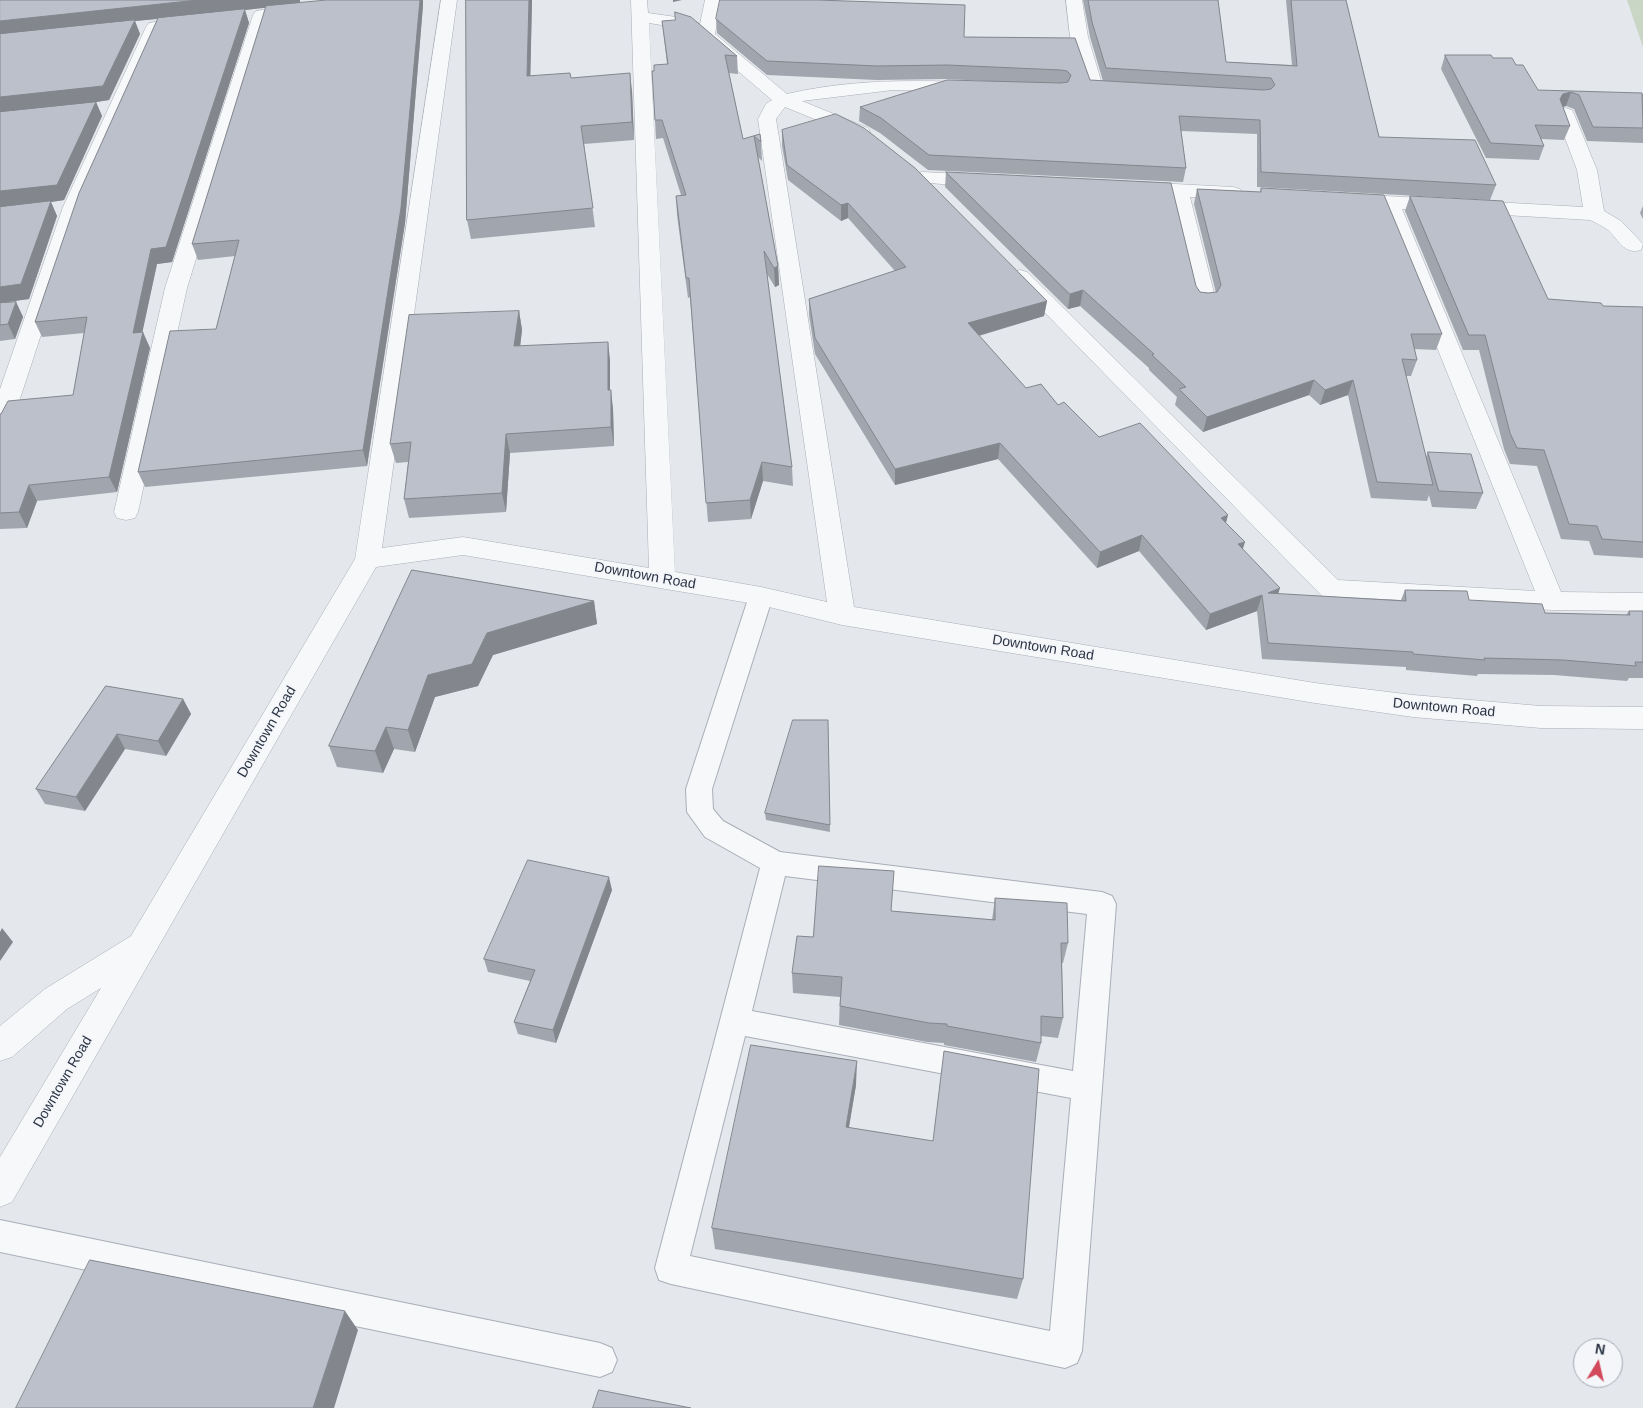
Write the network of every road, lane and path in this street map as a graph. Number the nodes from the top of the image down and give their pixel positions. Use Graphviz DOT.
graph roads {
  1 [pos="449,0"];
  2 [pos="712,0"];
  3 [pos="1074,0"];
  4 [pos="640,9"];
  5 [pos="263,15"];
  6 [pos="155,26"];
  7 [pos="706,35"];
  8 [pos="983,88"];
  9 [pos="1143,92"];
  10 [pos="783,100"];
  11 [pos="1565,114"];
  12 [pos="879,144"];
  13 [pos="1001,182"];
  14 [pos="1119,187"];
  15 [pos="1179,190"];
  16 [pos="1255,194"];
  17 [pos="943,199"];
  18 [pos="1331,199"];
  19 [pos="1389,202"];
  20 [pos="1594,214"];
  21 [pos="1634,246"];
  22 [pos="1006,263"];
  23 [pos="1205,301"];
  24 [pos="0,423"];
  25 [pos="126,512"];
  26 [pos="368,560"];
  27 [pos="662,578"];
  28 [pos="761,596"];
  29 [pos="1552,601"];
  30 [pos="1643,602"];
  31 [pos="842,615"];
  32 [pos="1643,718"];
  33 [pos="775,863"];
  34 [pos="143,945"];
  35 [pos="734,1021"];
  36 [pos="0,1046"];
  37 [pos="1086,1087"];
  38 [pos="0,1190"];
  39 [pos="0,1236"];
  40 [pos="600,1360"];
  1 -- 26 [label="street"];
  2 -- 7 [label="street"];
  3 -- 9 [label="street"];
  4 -- 7 [label="street"];
  4 -- 27 [label="street"];
  5 -- 25 [label="street"];
  6 -- 24 [label="street"];
  7 -- 10 [label="street"];
  8 -- 10 [label="street"];
  10 -- 12 [label="street"];
  10 -- 31 [label="street"];
  11 -- 20 [label="street"];
  13 -- 17 [label="street"];
  14 -- 15 [label="street"];
  15 -- 16 [label="street"];
  15 -- 23 [label="street"];
  18 -- 19 [label="street"];
  19 -- 20 [label="street"];
  19 -- 29 [label="street"];
  20 -- 21 [label="street"];
  22 -- 29 [label="street"];
  26 -- 27 [label="street, Downtown Road"];
  26 -- 34 [label="street, Downtown Road"];
  27 -- 28 [label="street, Downtown Road"];
  28 -- 31 [label="street, Downtown Road"];
  28 -- 33 [label="lane"];
  29 -- 30 [label="street"];
  31 -- 32 [label="street, Downtown Road"];
  33 -- 35 [label="lane"];
  33 -- 37 [label="lane"];
  34 -- 36 [label="street"];
  34 -- 38 [label="street, Downtown Road"];
  35 -- 37 [label="lane"];
  35 -- 37 [label="lane"];
  39 -- 40 [label="lane"];
}
